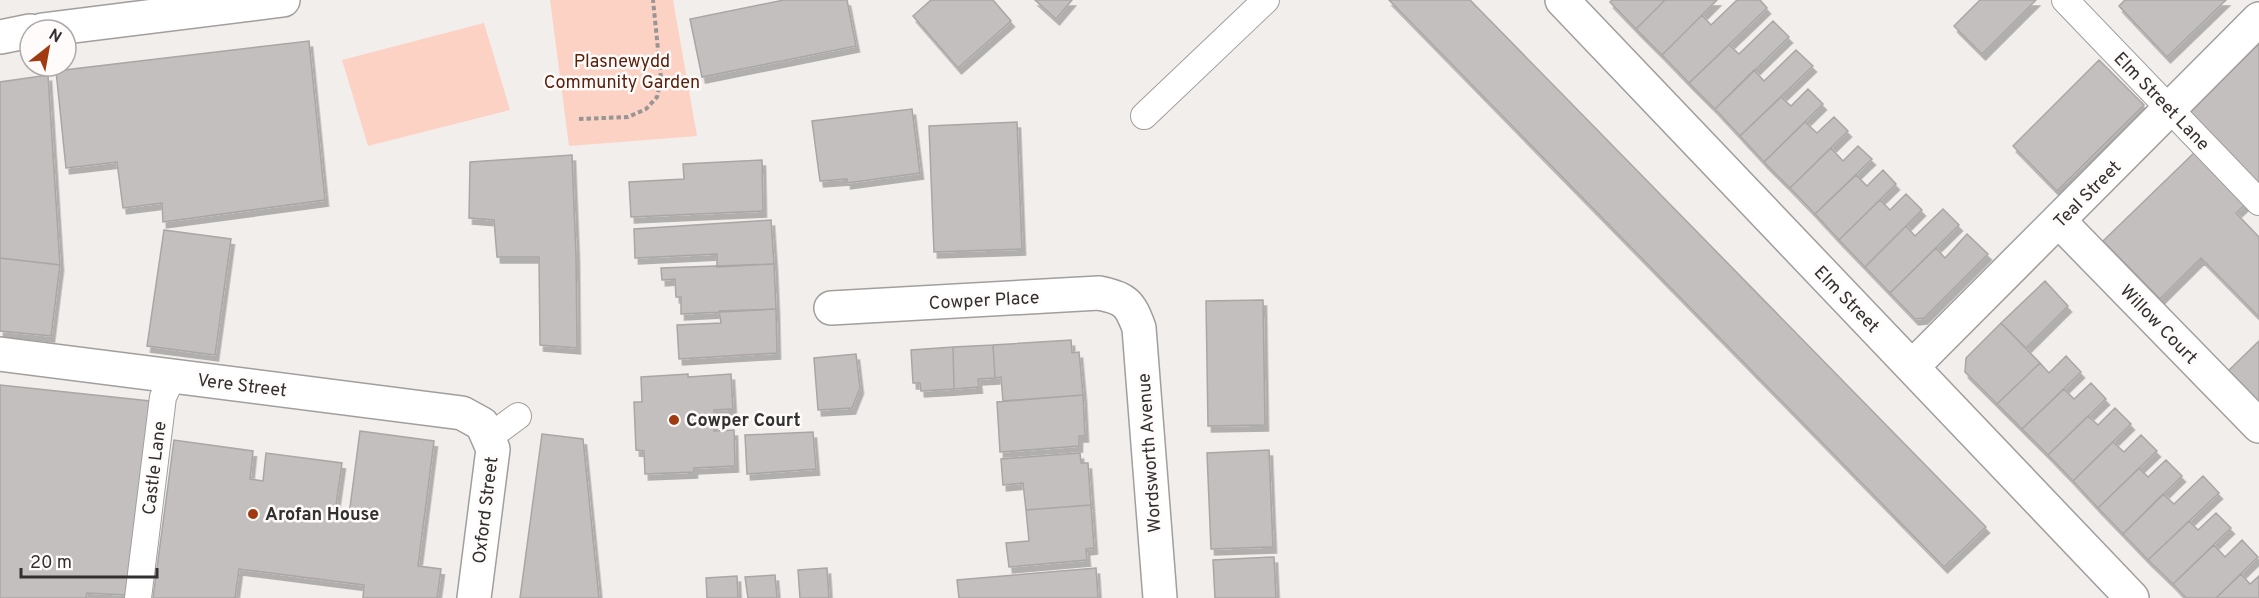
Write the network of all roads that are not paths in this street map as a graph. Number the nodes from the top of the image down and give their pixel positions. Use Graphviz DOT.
graph roads {
  1 [pos="283,0"];
  2 [pos="1266,0"];
  3 [pos="1562,0"];
  4 [pos="2065,0"];
  5 [pos="2259,19"];
  6 [pos="78,26"];
  7 [pos="18,34"];
  8 [pos="0,38"];
  9 [pos="2171,109"];
  10 [pos="1144,116"];
  11 [pos="2259,202"];
  12 [pos="2059,222"];
  13 [pos="831,308"];
  14 [pos="1132,309"];
  15 [pos="0,354"];
  16 [pos="1912,367"];
  17 [pos="173,376"];
  18 [pos="518,416"];
  19 [pos="2259,426"];
  20 [pos="485,431"];
  21 [pos="138,598"];
  22 [pos="474,598"];
  23 [pos="1160,598"];
  24 [pos="2132,598"];
  1 -- 6 [label="street"];
  2 -- 10 [label="lane"];
  3 -- 16 [label="street, Elm Street"];
  4 -- 9 [label="lane, Elm Street Lane"];
  5 -- 9 [label="street, Teal Street"];
  7 -- 8 [label="street"];
  9 -- 11 [label="lane, Elm Street Lane"];
  9 -- 12 [label="street, Teal Street"];
  12 -- 16 [label="street, Teal Street"];
  12 -- 19 [label="street, Willow Court"];
  13 -- 14 [label="street, Cowper Place"];
  14 -- 23 [label="street, Wordsworth Avenue"];
  15 -- 17 [label="street, Vere Street"];
  16 -- 24 [label="street, Elm Street"];
  17 -- 20 [label="street, Vere Street"];
  17 -- 21 [label="lane, Castle Lane"];
  18 -- 20 [label="lane"];
  20 -- 22 [label="street, Oxford Street"];
}
